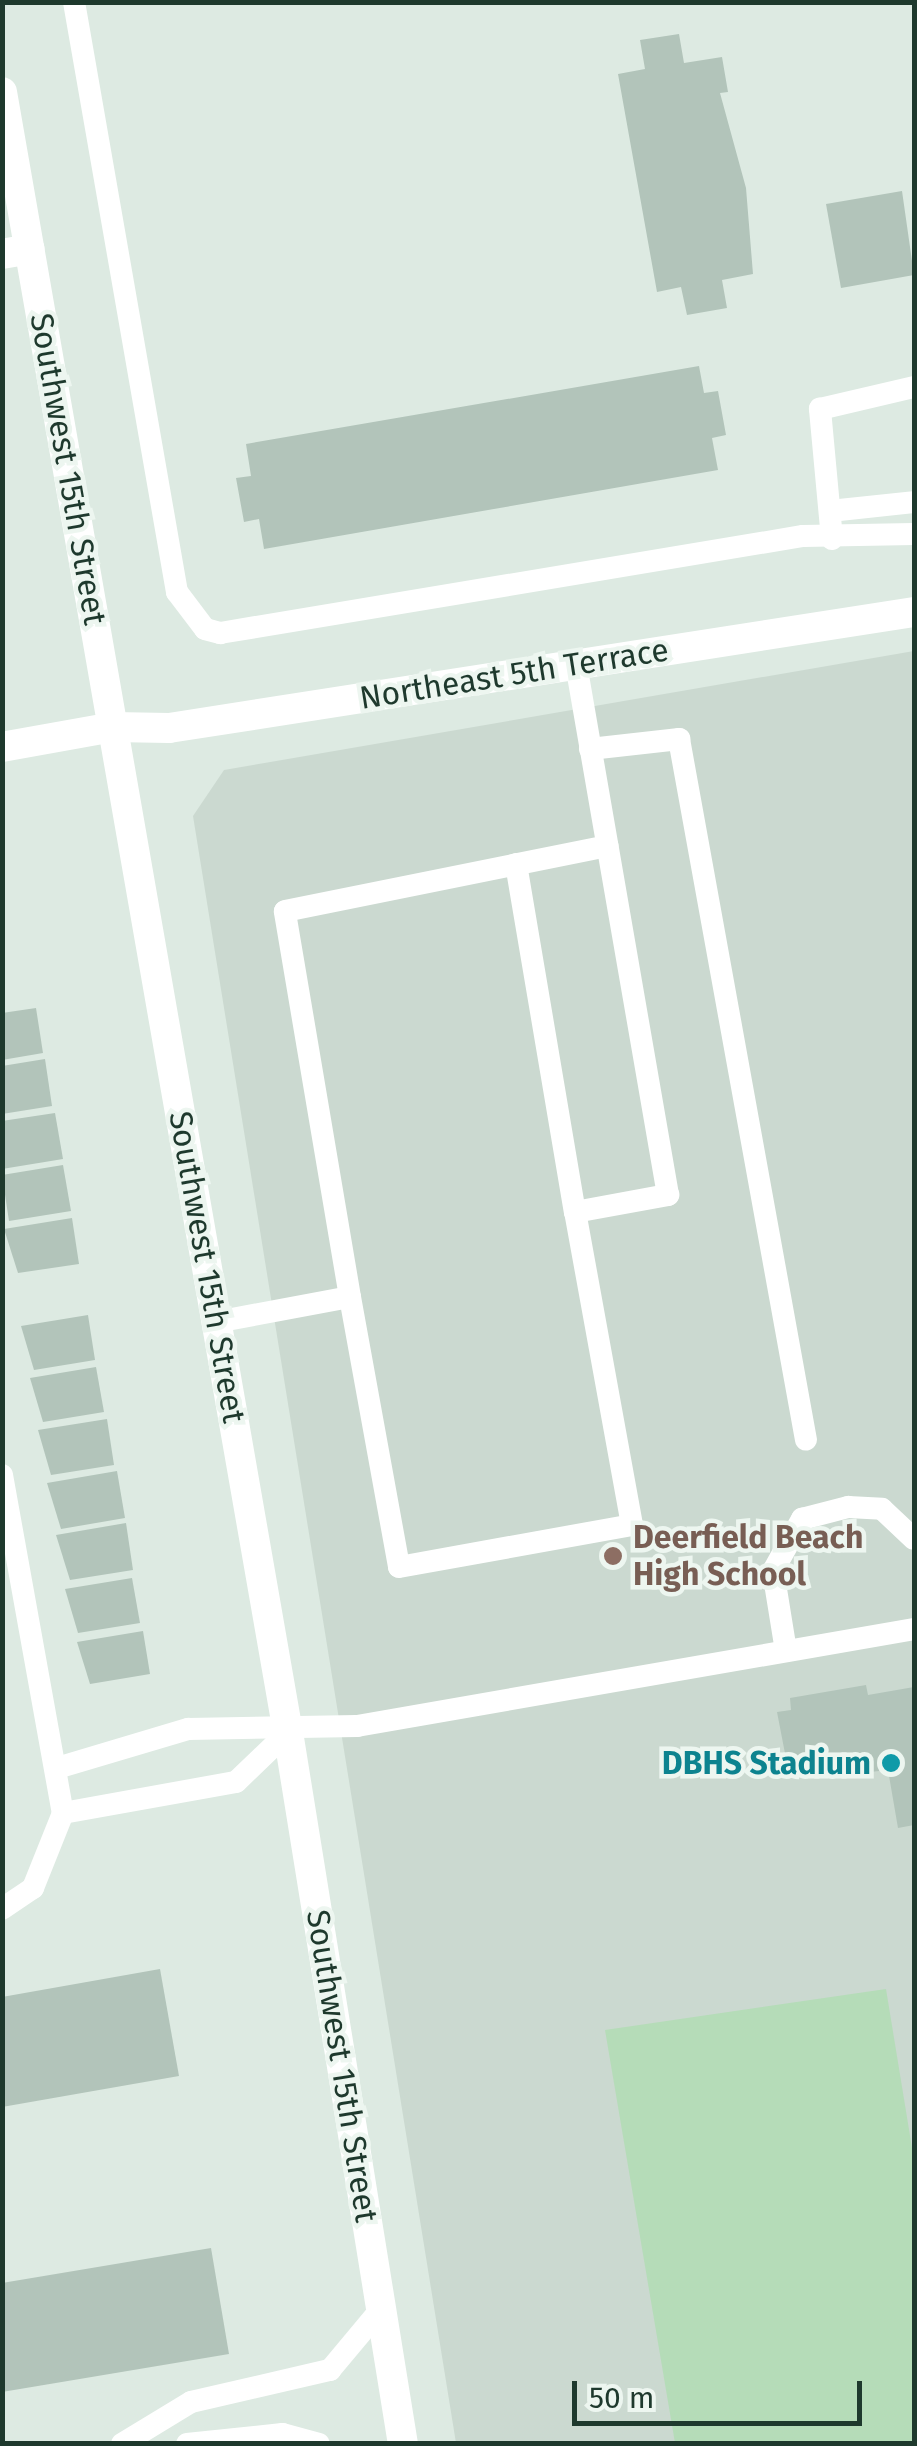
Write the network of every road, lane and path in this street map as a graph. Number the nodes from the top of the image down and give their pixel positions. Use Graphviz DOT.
graph roads {
  1 [pos="74,2"];
  2 [pos="2,92"];
  3 [pos="16,252"];
  4 [pos="914,388"];
  5 [pos="914,502"];
  6 [pos="830,511"];
  7 [pos="914,534"];
  8 [pos="832,539"];
  9 [pos="914,612"];
  10 [pos="576,664"];
  11 [pos="113,727"];
  12 [pos="2,746"];
  13 [pos="590,749"];
  14 [pos="608,846"];
  15 [pos="516,864"];
  16 [pos="575,1212"];
  17 [pos="350,1297"];
  18 [pos="216,1322"];
  19 [pos="806,1440"];
  20 [pos="2,1474"];
  21 [pos="914,1540"];
  22 [pos="914,1629"];
  23 [pos="786,1651"];
  24 [pos="288,1732"];
  25 [pos="58,1768"];
  26 [pos="63,1813"];
  27 [pos="2,1909"];
  28 [pos="381,2308"];
  29 [pos="122,2444"];
  30 [pos="187,2444"];
  31 [pos="318,2444"];
  32 [pos="403,2444"];
  1 -- 8 [label="lane"];
  2 -- 3 [label="street, Southwest 15th Street"];
  3 -- 11 [label="street, Southwest 15th Street"];
  4 -- 6 [label="lane"];
  5 -- 6 [label="lane"];
  6 -- 8 [label="lane"];
  7 -- 8 [label="lane"];
  9 -- 10 [label="street, Northeast 5th Terrace"];
  10 -- 11 [label="street, Northeast 5th Terrace"];
  10 -- 13 [label="lane"];
  11 -- 12 [label="street, Northeast 5th Terrace"];
  11 -- 18 [label="street, Southwest 15th Street"];
  13 -- 14 [label="lane"];
  13 -- 19 [label="lane"];
  14 -- 15 [label="lane"];
  14 -- 16 [label="lane"];
  15 -- 16 [label="lane"];
  15 -- 17 [label="lane"];
  16 -- 17 [label="lane"];
  17 -- 18 [label="lane"];
  18 -- 24 [label="street, Southwest 15th Street"];
  20 -- 25 [label="lane"];
  21 -- 23 [label="lane"];
  22 -- 23 [label="lane"];
  23 -- 24 [label="lane"];
  24 -- 25 [label="lane"];
  24 -- 26 [label="lane"];
  24 -- 28 [label="street, Southwest 15th Street"];
  25 -- 26 [label="lane"];
  26 -- 27 [label="lane"];
  28 -- 29 [label="lane"];
  28 -- 32 [label="street, Southwest 15th Street"];
  30 -- 31 [label="lane"];
}
